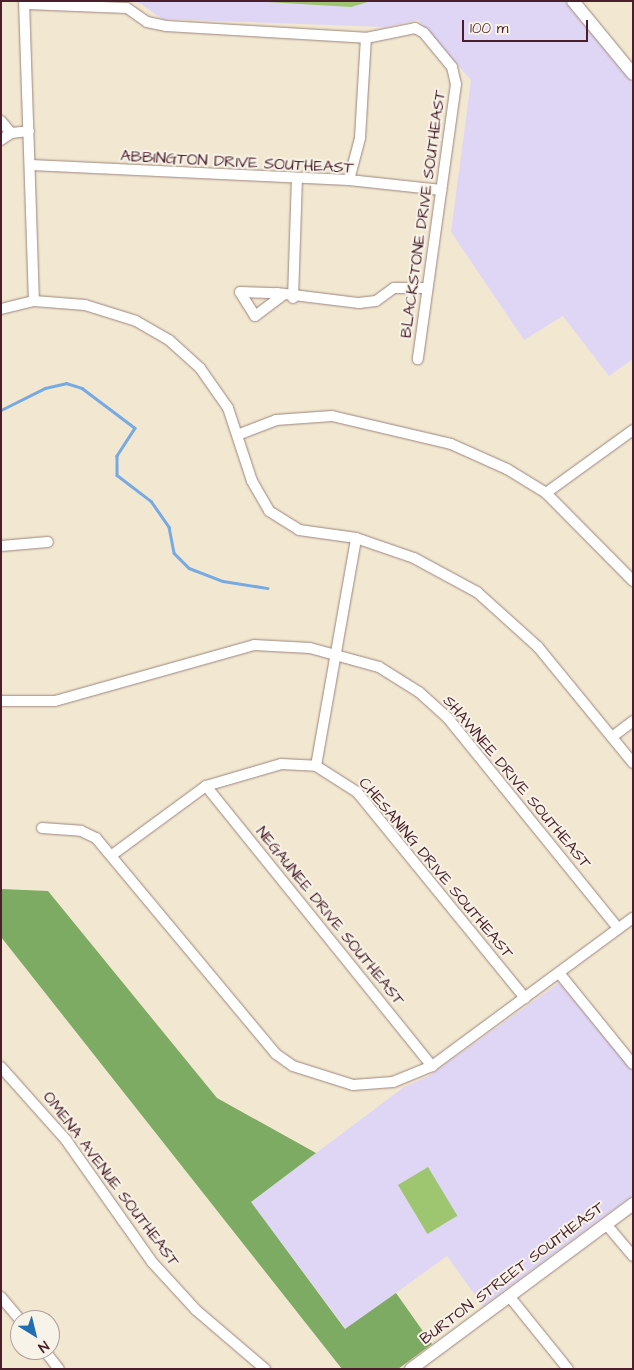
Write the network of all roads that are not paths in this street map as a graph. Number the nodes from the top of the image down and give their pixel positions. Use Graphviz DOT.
graph roads {
  1 [pos="572,1"];
  2 [pos="25,3"];
  3 [pos="366,38"];
  4 [pos="633,74"];
  5 [pos="1,121"];
  6 [pos="29,131"];
  7 [pos="11,132"];
  8 [pos="1,140"];
  9 [pos="30,165"];
  10 [pos="298,180"];
  11 [pos="349,180"];
  12 [pos="441,190"];
  13 [pos="427,288"];
  14 [pos="283,295"];
  15 [pos="293,298"];
  16 [pos="34,301"];
  17 [pos="1,309"];
  18 [pos="418,360"];
  19 [pos="633,430"];
  20 [pos="240,434"];
  21 [pos="546,494"];
  22 [pos="356,538"];
  23 [pos="48,542"];
  24 [pos="1,546"];
  25 [pos="633,582"];
  26 [pos="337,654"];
  27 [pos="1,701"];
  28 [pos="633,721"];
  29 [pos="612,737"];
  30 [pos="633,764"];
  31 [pos="316,766"];
  32 [pos="206,786"];
  33 [pos="42,828"];
  34 [pos="112,855"];
  35 [pos="633,918"];
  36 [pos="618,928"];
  37 [pos="559,973"];
  38 [pos="525,998"];
  39 [pos="633,1064"];
  40 [pos="432,1066"];
  41 [pos="1,1067"];
  42 [pos="633,1204"];
  43 [pos="606,1224"];
  44 [pos="633,1256"];
  45 [pos="1,1296"];
  46 [pos="509,1296"];
  47 [pos="12,1310"];
  48 [pos="265,1369"];
  49 [pos="410,1369"];
  50 [pos="568,1369"];
  1 -- 4 [label="main road"];
  2 -- 3 [label="street"];
  2 -- 6 [label="street"];
  3 -- 11 [label="street"];
  3 -- 12 [label="street, BLACKSTONE DRIVE SOUTHEAST"];
  5 -- 7 [label="street"];
  6 -- 7 [label="street"];
  6 -- 9 [label="street"];
  7 -- 8 [label="street"];
  9 -- 10 [label="street, ABBINGTON DRIVE SOUTHEAST"];
  9 -- 16 [label="street"];
  10 -- 11 [label="street, ABBINGTON DRIVE SOUTHEAST"];
  10 -- 15 [label="street"];
  11 -- 12 [label="street, ABBINGTON DRIVE SOUTHEAST"];
  12 -- 13 [label="street, BLACKSTONE DRIVE SOUTHEAST"];
  13 -- 15 [label="street"];
  13 -- 18 [label="street, BLACKSTONE DRIVE SOUTHEAST"];
  14 -- 15 [label="street"];
  16 -- 17 [label="street"];
  16 -- 20 [label="street"];
  19 -- 21 [label="street"];
  20 -- 21 [label="street"];
  20 -- 22 [label="street"];
  21 -- 25 [label="street"];
  22 -- 26 [label="street"];
  22 -- 29 [label="street"];
  23 -- 24 [label="street"];
  26 -- 27 [label="street, SHAWNEE DRIVE SOUTHEAST"];
  26 -- 31 [label="street"];
  26 -- 36 [label="street, SHAWNEE DRIVE SOUTHEAST"];
  28 -- 29 [label="street"];
  29 -- 30 [label="street"];
  31 -- 32 [label="street"];
  31 -- 38 [label="street, CHESANING DRIVE SOUTHEAST"];
  32 -- 34 [label="street"];
  32 -- 40 [label="street, NEGAUNEE DRIVE SOUTHEAST"];
  33 -- 34 [label="street"];
  34 -- 40 [label="street"];
  35 -- 36 [label="street"];
  36 -- 37 [label="street"];
  37 -- 38 [label="street"];
  37 -- 39 [label="street"];
  38 -- 40 [label="street"];
  41 -- 48 [label="street, OMENA AVENUE SOUTHEAST"];
  42 -- 43 [label="main road, BURTON STREET SOUTHEAST"];
  43 -- 44 [label="street"];
  43 -- 46 [label="main road, BURTON STREET SOUTHEAST"];
  45 -- 47 [label="street"];
  46 -- 49 [label="main road, BURTON STREET SOUTHEAST"];
  46 -- 50 [label="street"];
}
